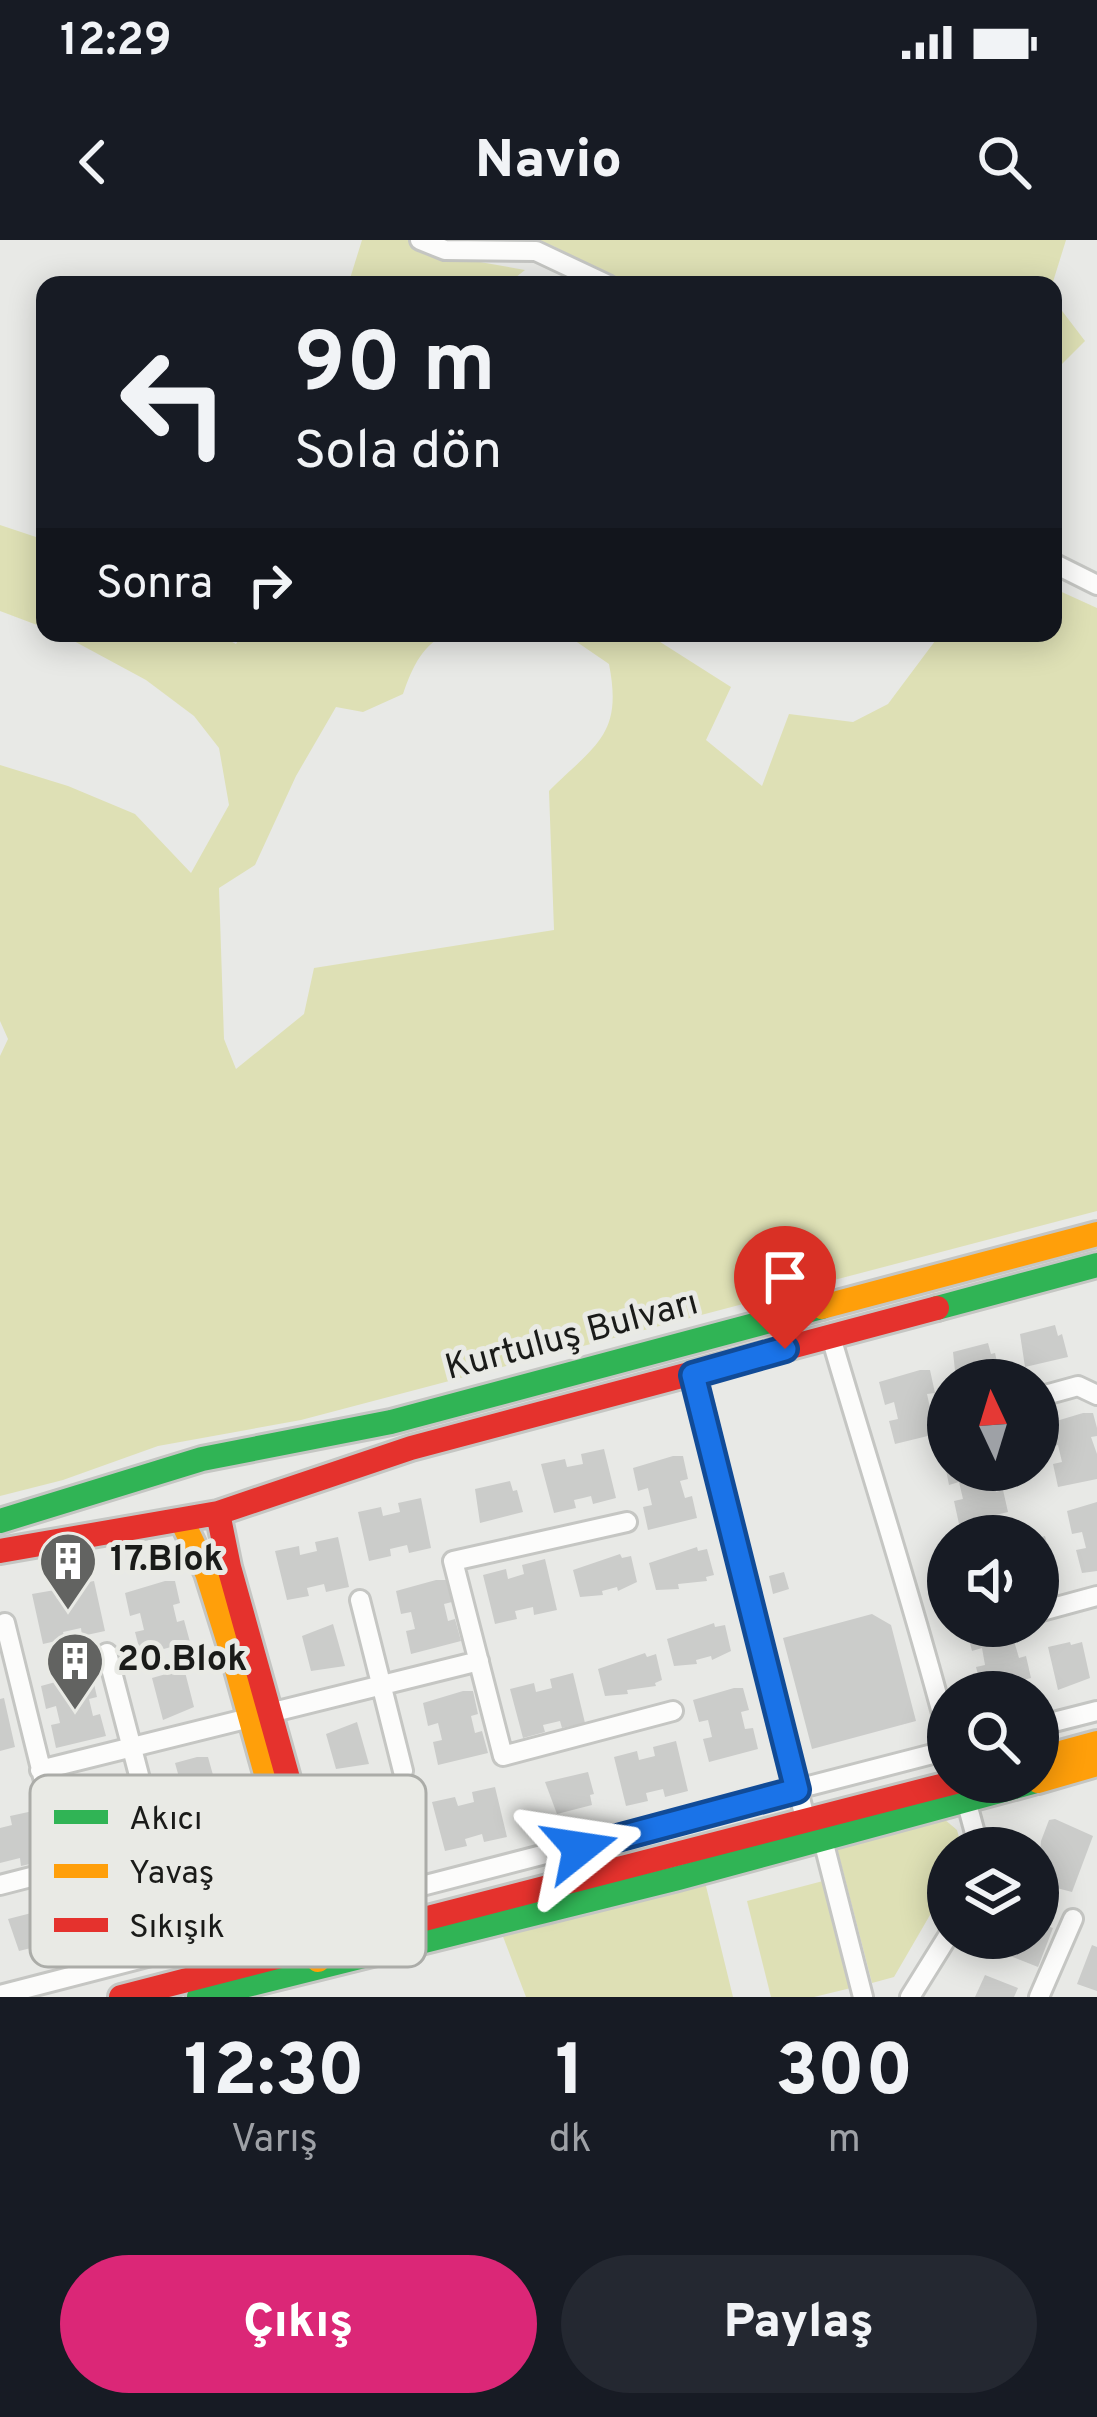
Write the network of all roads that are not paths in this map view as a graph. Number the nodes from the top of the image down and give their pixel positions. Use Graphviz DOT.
graph roads {
  1 [pos="420,240"];
  2 [pos="591,276"];
  3 [pos="1062,568"];
  4 [pos="1097,585"];
  5 [pos="1097,1234"];
  6 [pos="1097,1265"];
  7 [pos="831,1337"];
  8 [pos="693,1375"];
  9 [pos="1059,1391"];
  10 [pos="1097,1395"];
  11 [pos="168,1469"];
  12 [pos="214,1485"];
  13 [pos="182,1521"];
  14 [pos="0,1522"];
  15 [pos="627,1522"];
  16 [pos="0,1550"];
  17 [pos="1097,1596"];
  18 [pos="360,1600"];
  19 [pos="1059,1606"];
  20 [pos="4,1623"];
  21 [pos="107,1653"];
  22 [pos="479,1661"];
  23 [pos="931,1671"];
  24 [pos="9,1675"];
  25 [pos="381,1686"];
  26 [pos="674,1711"];
  27 [pos="1097,1711"];
  28 [pos="260,1714"];
  29 [pos="1059,1721"];
  30 [pos="1097,1743"];
  31 [pos="133,1745"];
  32 [pos="1059,1754"];
  33 [pos="927,1756"];
  34 [pos="1097,1765"];
  35 [pos="40,1770"];
  36 [pos="404,1771"];
  37 [pos="41,1775"];
  38 [pos="140,1775"];
  39 [pos="277,1775"];
  40 [pos="1059,1775"];
  41 [pos="797,1790"];
  42 [pos="927,1798"];
  43 [pos="814,1831"];
  44 [pos="30,1877"];
  45 [pos="0,1885"];
  46 [pos="426,1886"];
  47 [pos="1073,1918"];
  48 [pos="426,1930"];
  49 [pos="934,1959"];
  50 [pos="110,1967"];
  51 [pos="268,1967"];
  52 [pos="290,1967"];
  53 [pos="0,1995"];
  54 [pos="121,1997"];
  55 [pos="199,1997"];
  56 [pos="863,1997"];
  57 [pos="910,1997"];
  58 [pos="1039,1997"];
  1 -- 2 [label="street"];
  3 -- 4 [label="street"];
  5 -- 12 [label="main road, Kurtuluş Bulvarı"];
  6 -- 7 [label="main road, Kurtuluş Bulvarı"];
  7 -- 8 [label="main road, Kurtuluş Bulvarı"];
  7 -- 23 [label="street"];
  8 -- 12 [label="main road, Kurtuluş Bulvarı"];
  8 -- 41 [label="street"];
  9 -- 10 [label="street"];
  11 -- 12 [label="main road"];
  11 -- 13 [label="main road"];
  11 -- 14 [label="main road"];
  12 -- 13 [label="main road"];
  12 -- 28 [label="main road"];
  13 -- 16 [label="main road"];
  13 -- 28 [label="main road"];
  15 -- 22 [label="street"];
  17 -- 19 [label="street"];
  18 -- 25 [label="street"];
  20 -- 24 [label="street"];
  21 -- 31 [label="street"];
  22 -- 25 [label="street"];
  22 -- 26 [label="street"];
  24 -- 35 [label="street"];
  25 -- 28 [label="street"];
  25 -- 36 [label="street"];
  27 -- 29 [label="street"];
  28 -- 31 [label="street"];
  28 -- 39 [label="main road"];
  30 -- 32 [label="main road"];
  31 -- 35 [label="street"];
  31 -- 38 [label="street"];
  33 -- 41 [label="street"];
  34 -- 40 [label="main road"];
  35 -- 37 [label="street"];
  41 -- 43 [label="street"];
  41 -- 46 [label="street"];
  42 -- 43 [label="main road"];
  43 -- 48 [label="main road"];
  43 -- 56 [label="street"];
  44 -- 45 [label="street"];
  47 -- 58 [label="street"];
  49 -- 57 [label="street"];
  50 -- 53 [label="street"];
  51 -- 54 [label="main road"];
  52 -- 55 [label="main road"];
}
